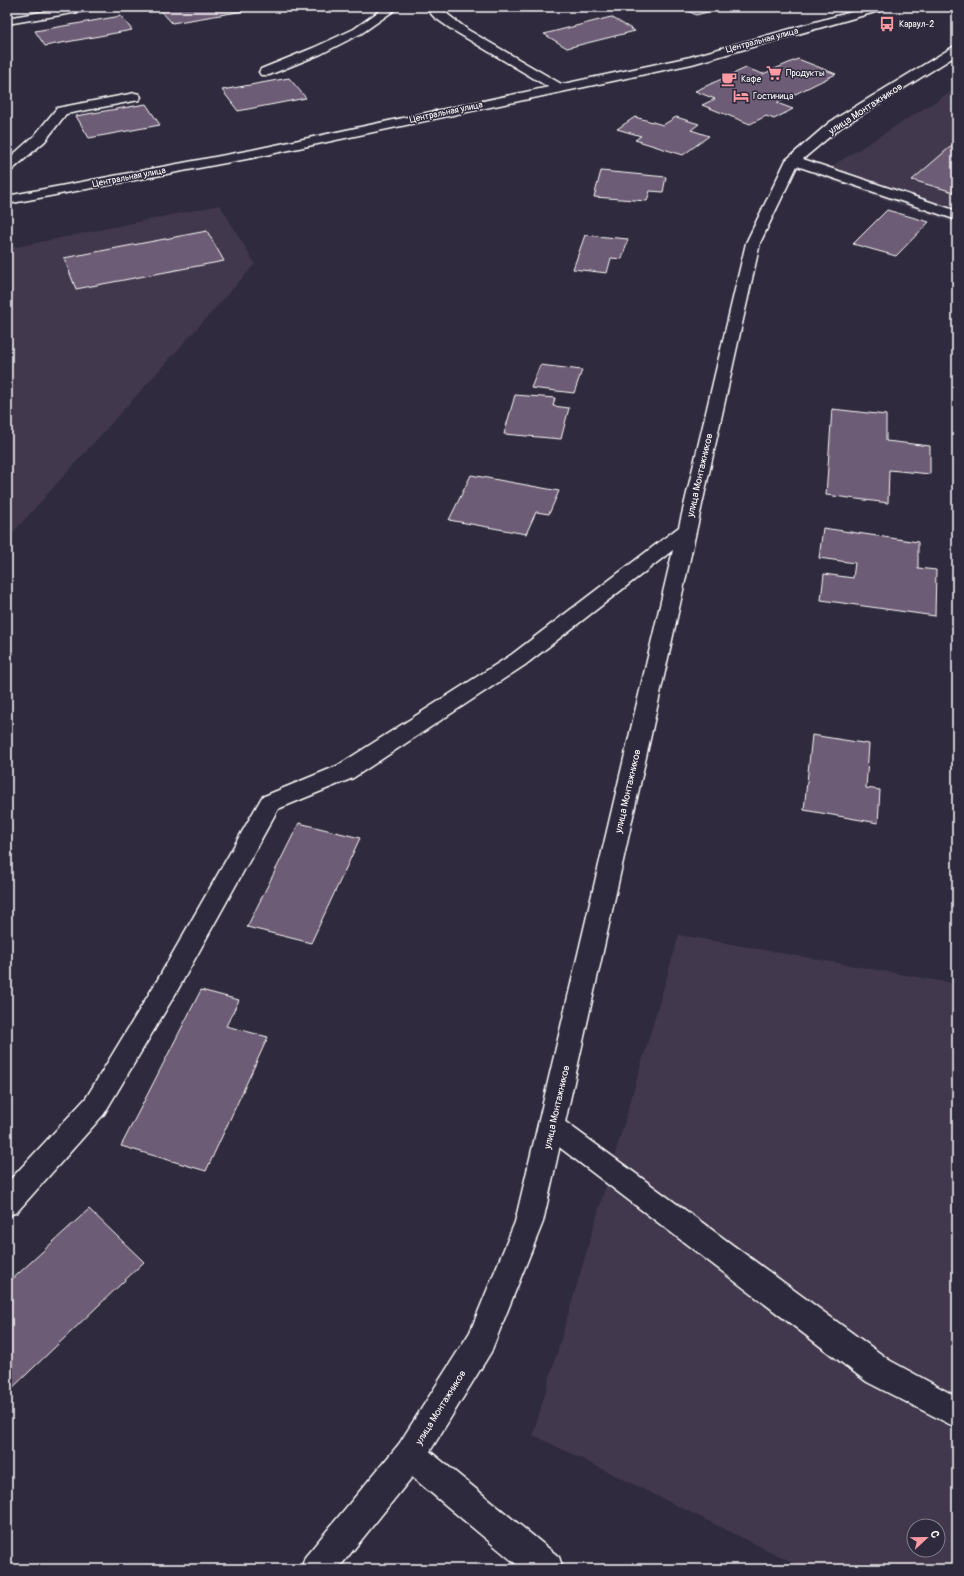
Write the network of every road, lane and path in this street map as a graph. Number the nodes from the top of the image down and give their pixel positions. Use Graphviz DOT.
graph roads {
  1 [pos="91,7"];
  2 [pos="393,7"];
  3 [pos="431,7"];
  4 [pos="882,7"];
  5 [pos="7,21"];
  6 [pos="957,50"];
  7 [pos="265,72"];
  8 [pos="559,88"];
  9 [pos="135,97"];
  10 [pos="793,160"];
  11 [pos="7,167"];
  12 [pos="7,200"];
  13 [pos="957,216"];
  14 [pos="687,530"];
  15 [pos="551,1126"];
  16 [pos="7,1203"];
  17 [pos="957,1413"];
  18 [pos="410,1455"];
  19 [pos="317,1569"];
  20 [pos="547,1569"];
  1 -- 5 [label="main road"];
  2 -- 7 [label="main road"];
  3 -- 8 [label="main road"];
  4 -- 8 [label="main road, Центральная улица"];
  6 -- 10 [label="main road, улица Монтажников"];
  8 -- 12 [label="main road, Центральная улица"];
  9 -- 11 [label="main road"];
  10 -- 13 [label="main road"];
  10 -- 14 [label="main road, улица Монтажников"];
  14 -- 15 [label="main road, улица Монтажников"];
  14 -- 16 [label="main road"];
  15 -- 17 [label="main road"];
  15 -- 18 [label="main road, улица Монтажников"];
  18 -- 19 [label="main road, улица Монтажников"];
  18 -- 20 [label="main road"];
}
